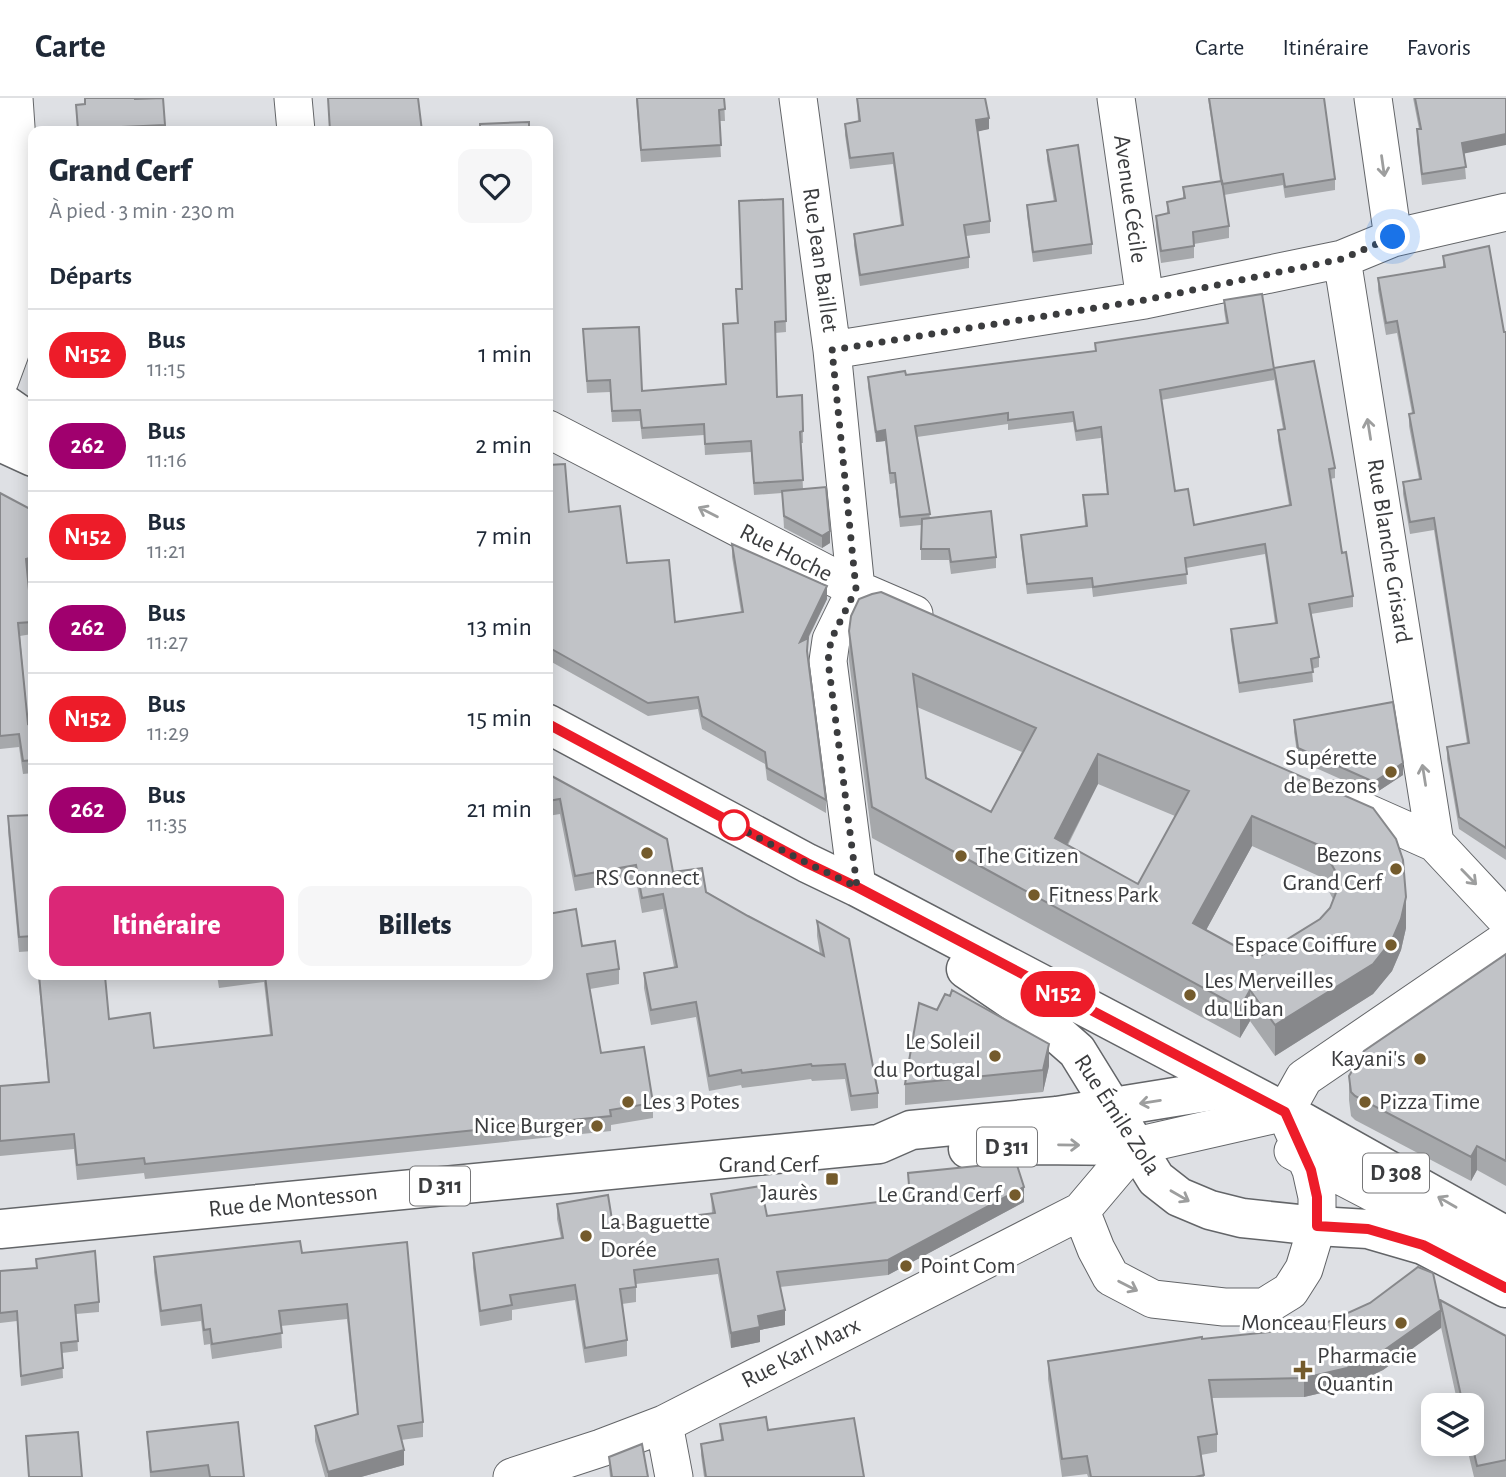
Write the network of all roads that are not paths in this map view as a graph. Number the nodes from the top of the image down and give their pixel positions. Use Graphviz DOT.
graph roads {
  1 [pos="14,98"];
  2 [pos="293,98"];
  3 [pos="798,98"];
  4 [pos="1116,98"];
  5 [pos="1373,98"];
  6 [pos="296,126"];
  7 [pos="17,155"];
  8 [pos="1506,212"];
  9 [pos="1393,237"];
  10 [pos="1342,259"];
  11 [pos="1145,300"];
  12 [pos="832,350"];
  13 [pos="0,380"];
  14 [pos="0,401"];
  15 [pos="28,421"];
  16 [pos="553,432"];
  17 [pos="0,442"];
  18 [pos="28,455"];
  19 [pos="856,589"];
  20 [pos="946,628"];
  21 [pos="553,727"];
  22 [pos="1301,784"];
  23 [pos="1435,842"];
  24 [pos="807,863"];
  25 [pos="857,887"];
  26 [pos="1506,919"];
  27 [pos="1506,940"];
  28 [pos="1304,1078"];
  29 [pos="1238,1105"];
  30 [pos="1111,1108"];
  31 [pos="1285,1112"];
  32 [pos="879,1144"];
  33 [pos="1136,1146"];
  34 [pos="1305,1157"];
  35 [pos="1081,1210"];
  36 [pos="1317,1226"];
  37 [pos="0,1229"];
  38 [pos="1506,1236"];
  39 [pos="1506,1262"];
  40 [pos="1506,1288"];
  41 [pos="664,1424"];
  42 [pos="512,1477"];
  43 [pos="674,1477"];
  1 -- 7 [label="street"];
  2 -- 6 [label="street"];
  3 -- 12 [label="street, Rue Jean Baillet"];
  4 -- 11 [label="street, Avenue Cécile"];
  5 -- 9 [label="street, one-way"];
  7 -- 13 [label="street"];
  8 -- 9 [label="street"];
  9 -- 10 [label="street"];
  10 -- 11 [label="street"];
  23 -- 10 [label="street, Rue Blanche Grisard, one-way"];
  11 -- 12 [label="street"];
  12 -- 19 [label="street, Rue Jean Baillet"];
  14 -- 15 [label="main road"];
  19 -- 16 [label="street, Rue Hoche, one-way"];
  17 -- 18 [label="main road"];
  19 -- 20 [label="street, Rue Hoche"];
  19 -- 25 [label="street"];
  21 -- 24 [label="main road, Rue Émile Zola / D 308"];
  22 -- 23 [label="street"];
  23 -- 26 [label="street, one-way"];
  24 -- 25 [label="main road, Rue Émile Zola / D 308"];
  24 -- 30 [label="main road, Rue Émile Zola / D 308"];
  25 -- 29 [label="main road, Rue Émile Zola / D 308"];
  27 -- 28 [label="street"];
  28 -- 29 [label="street"];
  28 -- 31 [label="street"];
  29 -- 30 [label="main road, D 311, one-way"];
  29 -- 31 [label="main road, Rue Émile Zola / D 308"];
  29 -- 33 [label="street"];
  29 -- 34 [label="street"];
  30 -- 32 [label="main road, Rue de Montesson / D 311"];
  30 -- 33 [label="main road, Rue Émile Zola / D 308"];
  31 -- 34 [label="street"];
  38 -- 31 [label="main road, Rue Émile Zola / D 308, one-way"];
  32 -- 33 [label="main road, Rue de Montesson / D 311, one-way"];
  32 -- 37 [label="main road, Rue de Montesson / D 311"];
  33 -- 35 [label="street"];
  33 -- 36 [label="main road, Rue Émile Zola / D 308, one-way"];
  34 -- 36 [label="street"];
  34 -- 39 [label="street"];
  35 -- 36 [label="street, one-way"];
  35 -- 41 [label="street, Rue Karl Marx"];
  36 -- 40 [label="main road, Rue Émile Zola / D 308"];
  41 -- 42 [label="street, Rue Karl Marx"];
  41 -- 43 [label="street"];
}
